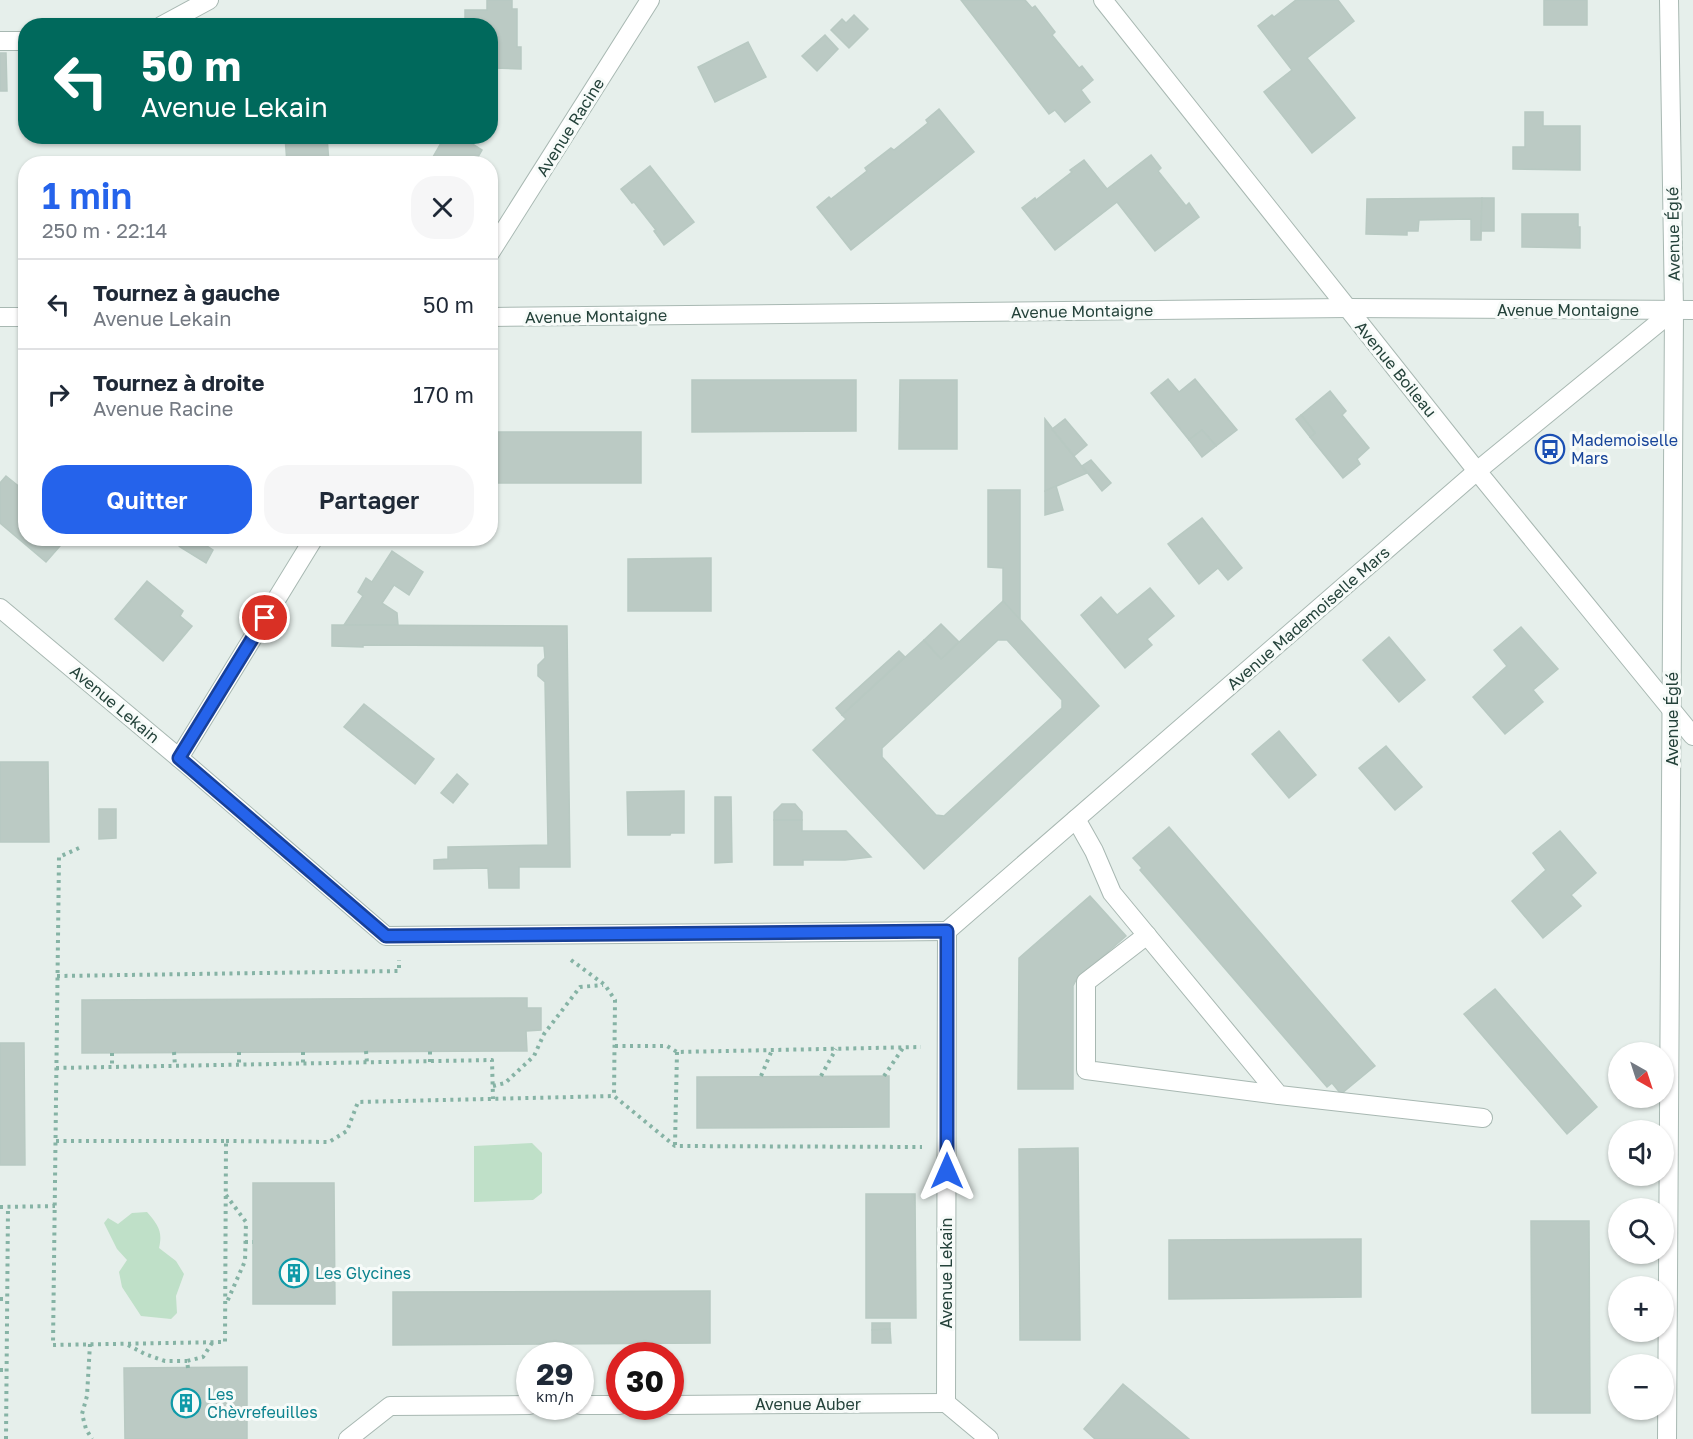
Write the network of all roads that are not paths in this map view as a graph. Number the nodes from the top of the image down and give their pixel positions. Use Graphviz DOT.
graph roads {
  1 [pos="209,0"];
  2 [pos="1103,0"];
  3 [pos="1669,0"];
  4 [pos="646,2"];
  5 [pos="177,18"];
  6 [pos="0,41"];
  7 [pos="18,41"];
  8 [pos="498,240"];
  9 [pos="1348,308"];
  10 [pos="1674,310"];
  11 [pos="1693,310"];
  12 [pos="0,317"];
  13 [pos="18,317"];
  14 [pos="498,317"];
  15 [pos="1477,471"];
  16 [pos="309,546"];
  17 [pos="0,608"];
  18 [pos="1672,710"];
  19 [pos="1693,736"];
  20 [pos="179,758"];
  21 [pos="1076,819"];
  22 [pos="947,931"];
  23 [pos="1147,935"];
  24 [pos="1279,1095"];
  25 [pos="1483,1118"];
  26 [pos="946,1403"];
  27 [pos="516,1405"];
  28 [pos="684,1405"];
  29 [pos="352,1438"];
  30 [pos="989,1439"];
  31 [pos="1667,1439"];
  1 -- 5 [label="street"];
  2 -- 9 [label="street, Avenue Boileau"];
  3 -- 10 [label="street, Avenue Églé"];
  4 -- 8 [label="street, Avenue Racine"];
  6 -- 7 [label="street"];
  9 -- 10 [label="street, Avenue Montaigne"];
  9 -- 14 [label="street, Avenue Montaigne"];
  9 -- 15 [label="street, Avenue Boileau"];
  10 -- 11 [label="street, Avenue Montaigne"];
  10 -- 15 [label="street, Avenue Mademoiselle Mars"];
  10 -- 18 [label="street, Avenue Églé"];
  12 -- 13 [label="street"];
  15 -- 18 [label="street, Avenue Boileau"];
  15 -- 21 [label="street, Avenue Mademoiselle Mars"];
  16 -- 20 [label="street"];
  17 -- 20 [label="street, Avenue Lekain"];
  18 -- 19 [label="street, Avenue Boileau"];
  18 -- 31 [label="street, Avenue Églé"];
  20 -- 22 [label="street, Avenue Lekain"];
  21 -- 22 [label="street, Avenue Mademoiselle Mars"];
  21 -- 23 [label="street"];
  22 -- 26 [label="street, Avenue Lekain"];
  23 -- 24 [label="street"];
  23 -- 24 [label="street"];
  24 -- 25 [label="street"];
  26 -- 28 [label="street, Avenue Auber"];
  26 -- 30 [label="street"];
  27 -- 29 [label="street"];
}
